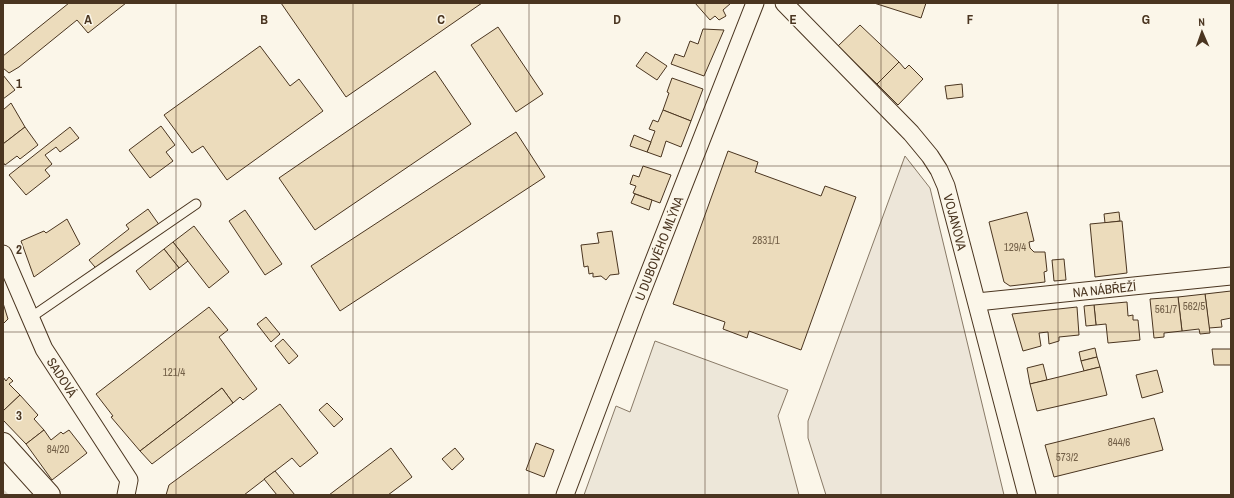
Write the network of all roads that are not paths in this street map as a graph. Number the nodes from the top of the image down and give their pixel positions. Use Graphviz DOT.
graph roads {
  1 [pos="755,3"];
  2 [pos="784,3"];
  3 [pos="196,204"];
  4 [pos="3,254"];
  5 [pos="1231,276"];
  6 [pos="977,302"];
  7 [pos="30,318"];
  8 [pos="3,444"];
  9 [pos="49,495"];
  10 [pos="126,495"];
  11 [pos="565,495"];
  12 [pos="1027,495"];
  1 -- 11 [label="street, U DUBOVÉHO MLÝNA"];
  2 -- 6 [label="street, VOJANOVA"];
  3 -- 7 [label="lane"];
  4 -- 7 [label="street, SADOVÁ"];
  5 -- 6 [label="street, NA NÁBŘEŽÍ"];
  6 -- 12 [label="street, VOJANOVA"];
  7 -- 10 [label="street, SADOVÁ"];
  8 -- 9 [label="street"];
}
